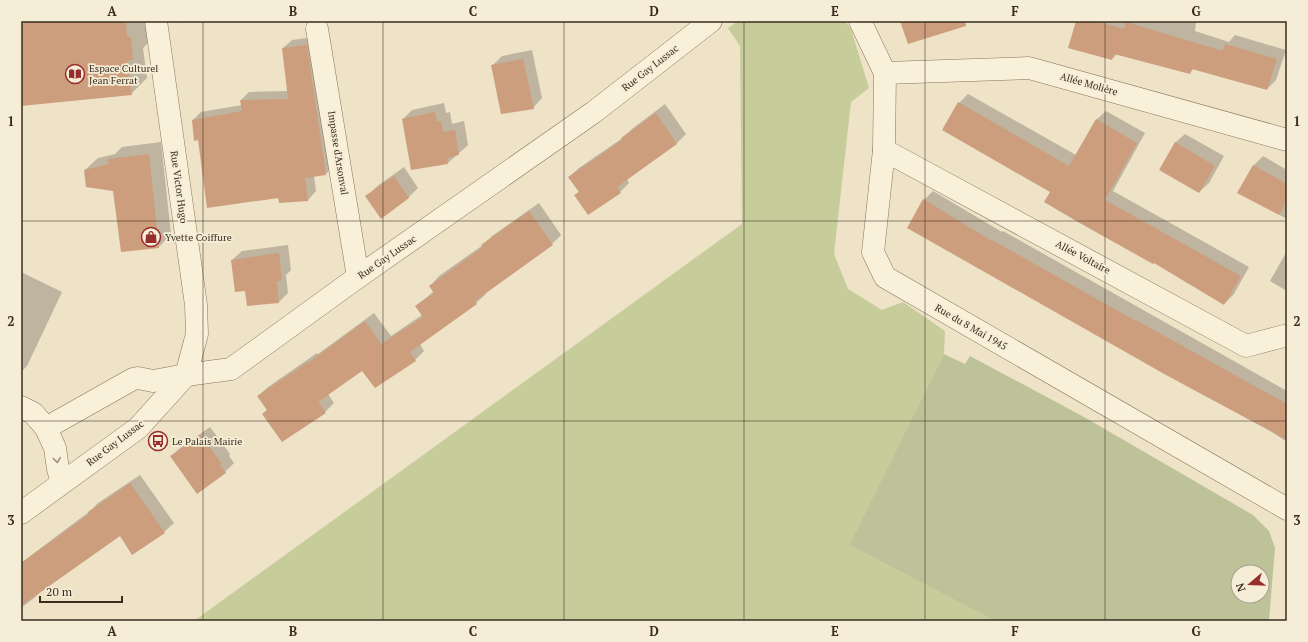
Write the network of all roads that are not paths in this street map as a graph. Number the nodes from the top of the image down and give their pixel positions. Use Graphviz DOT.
graph roads {
  1 [pos="156,21"];
  2 [pos="711,21"];
  3 [pos="860,21"];
  4 [pos="317,29"];
  5 [pos="885,73"];
  6 [pos="1287,140"];
  7 [pos="884,150"];
  8 [pos="358,277"];
  9 [pos="1284,336"];
  10 [pos="186,375"];
  11 [pos="21,407"];
  12 [pos="46,428"];
  13 [pos="62,482"];
  14 [pos="1287,509"];
  15 [pos="21,513"];
  1 -- 10 [label="street, Rue Victor Hugo"];
  2 -- 8 [label="street, Rue Gay Lussac"];
  3 -- 5 [label="street, Rue du 8 Mai 1945"];
  4 -- 8 [label="street, Impasse d'Arsonval"];
  5 -- 6 [label="street, Allée Molière"];
  5 -- 7 [label="street, Rue du 8 Mai 1945"];
  7 -- 9 [label="street, Allée Voltaire"];
  7 -- 14 [label="street, Rue du 8 Mai 1945"];
  8 -- 10 [label="street, Rue Gay Lussac"];
  10 -- 12 [label="street"];
  10 -- 13 [label="street, Rue Gay Lussac"];
  11 -- 12 [label="street"];
  12 -- 13 [label="street, one-way"];
  13 -- 15 [label="street, Rue Gay Lussac"];
}
